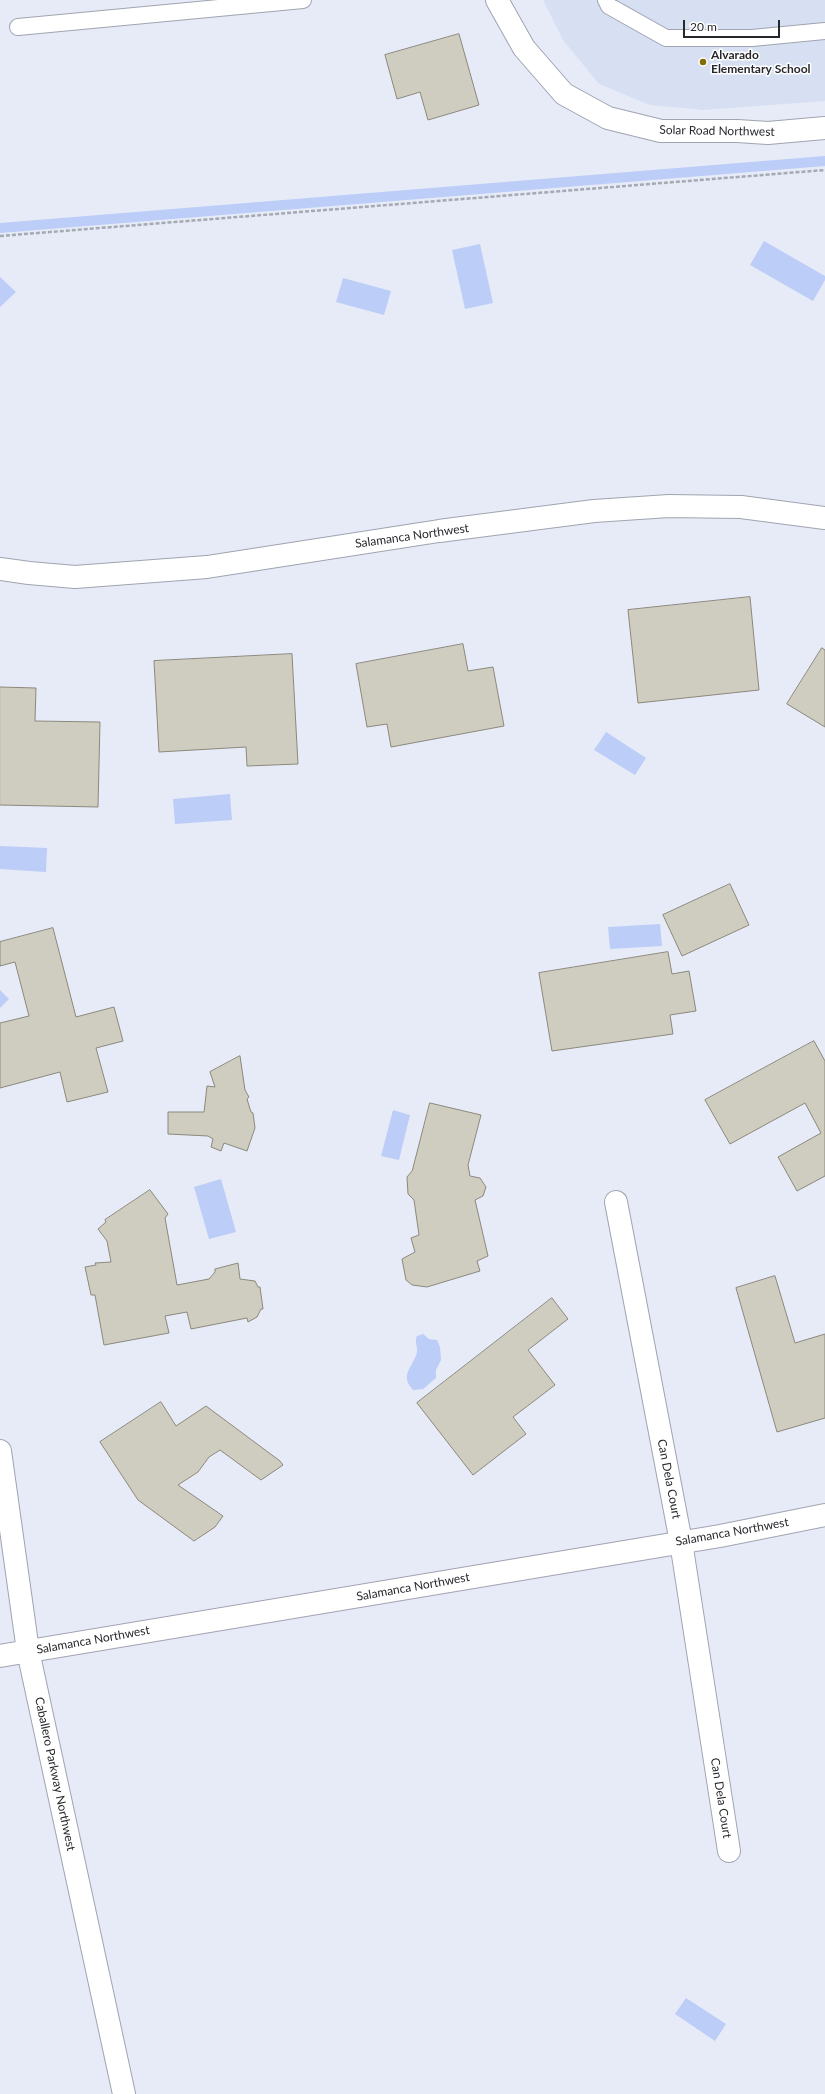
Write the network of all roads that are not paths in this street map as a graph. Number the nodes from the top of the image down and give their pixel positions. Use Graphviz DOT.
graph roads {
  1 [pos="303,0"];
  2 [pos="497,0"];
  3 [pos="606,0"];
  4 [pos="18,27"];
  5 [pos="825,31"];
  6 [pos="825,128"];
  7 [pos="825,518"];
  8 [pos="0,569"];
  9 [pos="616,1202"];
  10 [pos="0,1451"];
  11 [pos="825,1514"];
  12 [pos="681,1542"];
  13 [pos="28,1651"];
  14 [pos="0,1656"];
  15 [pos="729,1851"];
  16 [pos="124,2094"];
  1 -- 4 [label="lane"];
  2 -- 6 [label="street, Solar Road Northwest"];
  3 -- 5 [label="lane"];
  7 -- 8 [label="street, Salamanca Northwest"];
  9 -- 12 [label="street, Can Dela Court"];
  10 -- 13 [label="street, Caballero Parkway Northwest"];
  11 -- 12 [label="street, Salamanca Northwest"];
  12 -- 13 [label="street, Salamanca Northwest"];
  12 -- 15 [label="street, Can Dela Court"];
  13 -- 14 [label="street, Salamanca Northwest"];
  13 -- 16 [label="street, Caballero Parkway Northwest"];
}
